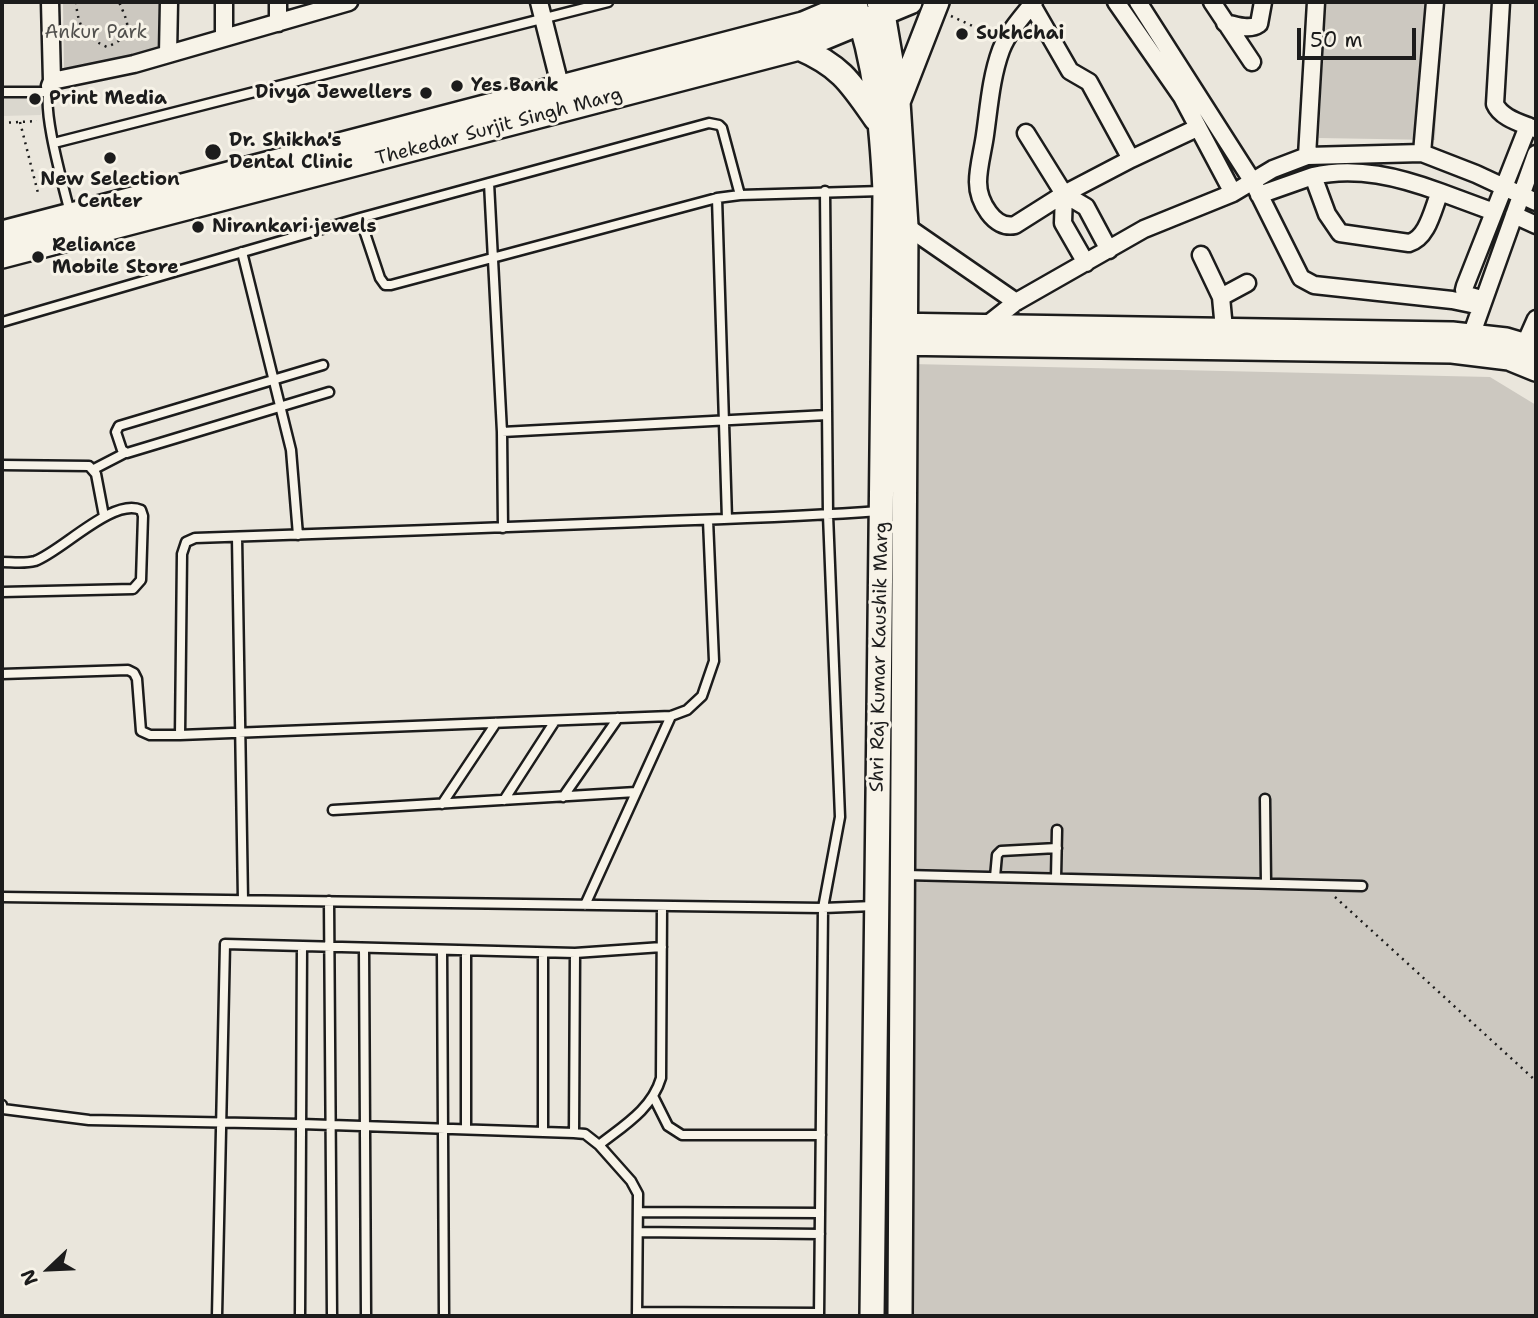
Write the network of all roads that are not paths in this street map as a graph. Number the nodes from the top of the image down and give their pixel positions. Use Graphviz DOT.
graph roads {
  1 [pos="50,2"];
  2 [pos="169,2"];
  3 [pos="224,2"];
  4 [pos="278,2"];
  5 [pos="349,2"];
  6 [pos="539,2"];
  7 [pos="608,2"];
  8 [pos="910,2"];
  9 [pos="1116,2"];
  10 [pos="1212,2"];
  11 [pos="1263,2"];
  12 [pos="1317,2"];
  13 [pos="1435,2"];
  14 [pos="1501,2"];
  15 [pos="1033,4"];
  16 [pos="1143,4"];
  17 [pos="936,5"];
  18 [pos="881,8"];
  19 [pos="857,9"];
  20 [pos="542,19"];
  21 [pos="278,23"];
  22 [pos="1225,23"];
  23 [pos="224,37"];
  24 [pos="799,48"];
  25 [pos="169,54"];
  26 [pos="1252,62"];
  27 [pos="50,86"];
  28 [pos="561,88"];
  29 [pos="2,92"];
  30 [pos="898,103"];
  31 [pos="566,110"];
  32 [pos="882,128"];
  33 [pos="1197,128"];
  34 [pos="1532,128"];
  35 [pos="1026,133"];
  36 [pos="54,143"];
  37 [pos="1422,153"];
  38 [pos="1536,154"];
  39 [pos="1307,156"];
  40 [pos="1131,159"];
  41 [pos="1313,176"];
  42 [pos="489,183"];
  43 [pos="1504,187"];
  44 [pos="1256,188"];
  45 [pos="825,191"];
  46 [pos="885,191"];
  47 [pos="1440,192"];
  48 [pos="1233,193"];
  49 [pos="1064,194"];
  50 [pos="740,195"];
  51 [pos="717,198"];
  52 [pos="1529,199"];
  53 [pos="1494,212"];
  54 [pos="1514,215"];
  55 [pos="71,216"];
  56 [pos="360,218"];
  57 [pos="1536,225"];
  58 [pos="906,226"];
  59 [pos="2,233"];
  60 [pos="1109,250"];
  61 [pos="242,253"];
  62 [pos="2,256"];
  63 [pos="1201,256"];
  64 [pos="492,258"];
  65 [pos="1086,263"];
  66 [pos="1247,283"];
  67 [pos="1221,297"];
  68 [pos="1016,302"];
  69 [pos="1482,303"];
  70 [pos="1536,319"];
  71 [pos="2,322"];
  72 [pos="985,325"];
  73 [pos="1224,330"];
  74 [pos="893,334"];
  75 [pos="1471,336"];
  76 [pos="971,344"];
  77 [pos="1530,347"];
  78 [pos="323,365"];
  79 [pos="1536,369"];
  80 [pos="274,380"];
  81 [pos="329,392"];
  82 [pos="280,406"];
  83 [pos="827,415"];
  84 [pos="724,421"];
  85 [pos="502,432"];
  86 [pos="125,453"];
  87 [pos="2,466"];
  88 [pos="94,469"];
  89 [pos="882,511"];
  90 [pos="828,515"];
  91 [pos="104,516"];
  92 [pos="727,519"];
  93 [pos="708,520"];
  94 [pos="503,528"];
  95 [pos="299,535"];
  96 [pos="237,537"];
  97 [pos="2,562"];
  98 [pos="2,592"];
  99 [pos="2,674"];
  100 [pos="671,716"];
  101 [pos="618,718"];
  102 [pos="555,721"];
  103 [pos="496,723"];
  104 [pos="239,733"];
  105 [pos="180,735"];
  106 [pos="636,792"];
  107 [pos="563,797"];
  108 [pos="1265,799"];
  109 [pos="504,800"];
  110 [pos="442,804"];
  111 [pos="333,810"];
  112 [pos="1057,830"];
  113 [pos="1057,848"];
  114 [pos="902,874"];
  115 [pos="995,877"];
  116 [pos="1056,878"];
  117 [pos="1266,883"];
  118 [pos="1362,886"];
  119 [pos="2,897"];
  120 [pos="243,900"];
  121 [pos="329,901"];
  122 [pos="585,905"];
  123 [pos="662,906"];
  124 [pos="877,906"];
  125 [pos="902,907"];
  126 [pos="823,908"];
  127 [pos="302,946"];
  128 [pos="330,947"];
  129 [pos="662,947"];
  130 [pos="364,948"];
  131 [pos="442,950"];
  132 [pos="466,950"];
  133 [pos="543,953"];
  134 [pos="575,953"];
  135 [pos="654,1098"];
  136 [pos="2,1105"];
  137 [pos="221,1123"];
  138 [pos="301,1124"];
  139 [pos="330,1125"];
  140 [pos="365,1126"];
  141 [pos="443,1129"];
  142 [pos="466,1129"];
  143 [pos="543,1132"];
  144 [pos="574,1133"];
  145 [pos="821,1135"];
  146 [pos="599,1145"];
  147 [pos="638,1212"];
  148 [pos="820,1213"];
  149 [pos="638,1232"];
  150 [pos="820,1234"];
  151 [pos="637,1314"];
  152 [pos="819,1315"];
  153 [pos="216,1316"];
  154 [pos="300,1316"];
  155 [pos="332,1316"];
  156 [pos="366,1316"];
  157 [pos="444,1316"];
  158 [pos="872,1316"];
  159 [pos="900,1316"];
  1 -- 27 [label="street"];
  2 -- 25 [label="street"];
  3 -- 23 [label="street"];
  4 -- 21 [label="street"];
  5 -- 21 [label="street"];
  6 -- 20 [label="street"];
  7 -- 20 [label="lane"];
  8 -- 18 [label="street, Thekedar Surjit Singh Marg"];
  9 -- 33 [label="street"];
  10 -- 22 [label="street"];
  11 -- 22 [label="street"];
  12 -- 39 [label="street"];
  13 -- 37 [label="street"];
  14 -- 34 [label="street"];
  15 -- 40 [label="street"];
  15 -- 49 [label="street"];
  16 -- 44 [label="street"];
  17 -- 30 [label="street"];
  18 -- 19 [label="street, Thekedar Surjit Singh Marg"];
  18 -- 30 [label="street, Shri Raj Kumar Kaushik Marg"];
  19 -- 24 [label="street, Thekedar Surjit Singh Marg"];
  19 -- 28 [label="street, Thekedar Surjit Singh Marg"];
  19 -- 32 [label="street, Shri Raj Kumar Kaushik Marg"];
  20 -- 28 [label="street"];
  20 -- 36 [label="lane"];
  21 -- 23 [label="street"];
  22 -- 26 [label="street"];
  23 -- 25 [label="street"];
  24 -- 31 [label="street, Thekedar Surjit Singh Marg"];
  24 -- 32 [label="street"];
  25 -- 27 [label="street"];
  27 -- 29 [label="lane"];
  27 -- 36 [label="lane"];
  28 -- 31 [label="street"];
  28 -- 55 [label="street, Thekedar Surjit Singh Marg"];
  30 -- 58 [label="street, Shri Raj Kumar Kaushik Marg"];
  31 -- 62 [label="street, Thekedar Surjit Singh Marg"];
  32 -- 46 [label="street, Shri Raj Kumar Kaushik Marg"];
  33 -- 40 [label="street"];
  33 -- 48 [label="street"];
  34 -- 43 [label="street"];
  35 -- 49 [label="street"];
  36 -- 55 [label="lane"];
  37 -- 39 [label="street"];
  37 -- 43 [label="street"];
  38 -- 52 [label="street"];
  39 -- 44 [label="street"];
  40 -- 49 [label="street"];
  41 -- 44 [label="street"];
  41 -- 47 [label="street"];
  41 -- 47 [label="street"];
  42 -- 50 [label="lane"];
  42 -- 56 [label="lane"];
  42 -- 64 [label="lane"];
  43 -- 52 [label="street"];
  43 -- 53 [label="street"];
  44 -- 48 [label="street"];
  44 -- 69 [label="street"];
  45 -- 46 [label="lane"];
  45 -- 50 [label="lane"];
  45 -- 83 [label="lane"];
  46 -- 74 [label="street, Shri Raj Kumar Kaushik Marg"];
  47 -- 53 [label="street"];
  48 -- 60 [label="street"];
  49 -- 60 [label="street"];
  49 -- 65 [label="street"];
  50 -- 51 [label="lane"];
  51 -- 64 [label="lane"];
  51 -- 84 [label="lane"];
  52 -- 54 [label="street"];
  53 -- 69 [label="street"];
  54 -- 57 [label="street"];
  54 -- 69 [label="street"];
  55 -- 59 [label="street, Thekedar Surjit Singh Marg"];
  56 -- 61 [label="lane"];
  56 -- 64 [label="lane"];
  58 -- 68 [label="street"];
  58 -- 74 [label="street, Shri Raj Kumar Kaushik Marg"];
  60 -- 65 [label="street"];
  61 -- 71 [label="lane"];
  61 -- 80 [label="lane"];
  63 -- 67 [label="street"];
  64 -- 85 [label="lane"];
  65 -- 68 [label="street"];
  66 -- 67 [label="street"];
  67 -- 73 [label="street"];
  68 -- 72 [label="street"];
  69 -- 75 [label="street"];
  70 -- 77 [label="street"];
  72 -- 73 [label="street"];
  72 -- 74 [label="street"];
  72 -- 76 [label="street"];
  73 -- 75 [label="street"];
  74 -- 76 [label="street"];
  74 -- 89 [label="street, Shri Raj Kumar Kaushik Marg"];
  74 -- 114 [label="street, Shri Raj Kumar Kaushik Marg"];
  75 -- 77 [label="street"];
  76 -- 79 [label="street"];
  78 -- 80 [label="lane"];
  80 -- 82 [label="lane"];
  80 -- 86 [label="lane"];
  81 -- 82 [label="lane"];
  82 -- 86 [label="lane"];
  82 -- 95 [label="lane"];
  83 -- 84 [label="lane"];
  83 -- 90 [label="lane"];
  84 -- 85 [label="lane"];
  84 -- 92 [label="lane"];
  85 -- 94 [label="lane"];
  86 -- 88 [label="lane"];
  87 -- 88 [label="lane"];
  88 -- 91 [label="lane"];
  89 -- 90 [label="lane"];
  89 -- 124 [label="street, Shri Raj Kumar Kaushik Marg"];
  90 -- 92 [label="lane"];
  90 -- 126 [label="lane"];
  91 -- 97 [label="lane"];
  91 -- 98 [label="lane"];
  92 -- 93 [label="lane"];
  93 -- 94 [label="lane"];
  93 -- 100 [label="lane"];
  94 -- 95 [label="lane"];
  95 -- 96 [label="lane"];
  96 -- 104 [label="lane"];
  96 -- 105 [label="lane"];
  99 -- 105 [label="lane"];
  100 -- 101 [label="lane"];
  100 -- 106 [label="lane"];
  101 -- 102 [label="lane"];
  101 -- 107 [label="lane"];
  102 -- 103 [label="lane"];
  102 -- 109 [label="lane"];
  103 -- 104 [label="lane"];
  103 -- 110 [label="lane"];
  104 -- 105 [label="lane"];
  104 -- 120 [label="lane"];
  106 -- 107 [label="lane"];
  106 -- 122 [label="lane"];
  107 -- 109 [label="lane"];
  108 -- 117 [label="lane"];
  109 -- 110 [label="lane"];
  110 -- 111 [label="lane"];
  112 -- 113 [label="lane"];
  113 -- 115 [label="lane"];
  113 -- 116 [label="lane"];
  114 -- 115 [label="lane"];
  114 -- 125 [label="street, Shri Raj Kumar Kaushik Marg"];
  115 -- 116 [label="lane"];
  116 -- 117 [label="lane"];
  117 -- 118 [label="lane"];
  119 -- 120 [label="lane"];
  120 -- 121 [label="lane"];
  121 -- 122 [label="lane"];
  121 -- 128 [label="lane"];
  122 -- 123 [label="lane"];
  123 -- 126 [label="lane"];
  123 -- 129 [label="lane"];
  124 -- 125 [label="street"];
  124 -- 126 [label="lane"];
  124 -- 158 [label="street, Shri Raj Kumar Kaushik Marg"];
  125 -- 159 [label="street, Shri Raj Kumar Kaushik Marg"];
  126 -- 145 [label="lane"];
  127 -- 128 [label="lane"];
  127 -- 137 [label="lane"];
  127 -- 138 [label="lane"];
  128 -- 130 [label="lane"];
  128 -- 139 [label="lane"];
  129 -- 134 [label="lane"];
  129 -- 135 [label="lane"];
  130 -- 131 [label="lane"];
  130 -- 140 [label="lane"];
  131 -- 132 [label="lane"];
  131 -- 141 [label="lane"];
  132 -- 133 [label="lane"];
  132 -- 142 [label="lane"];
  133 -- 134 [label="lane"];
  133 -- 143 [label="lane"];
  134 -- 144 [label="lane"];
  135 -- 145 [label="lane"];
  135 -- 146 [label="lane"];
  136 -- 137 [label="lane"];
  137 -- 138 [label="lane"];
  137 -- 153 [label="lane"];
  138 -- 139 [label="lane"];
  138 -- 154 [label="lane"];
  139 -- 140 [label="lane"];
  139 -- 155 [label="lane"];
  140 -- 141 [label="lane"];
  140 -- 156 [label="lane"];
  141 -- 142 [label="lane"];
  141 -- 157 [label="lane"];
  142 -- 143 [label="lane"];
  143 -- 144 [label="lane"];
  144 -- 146 [label="lane"];
  145 -- 148 [label="lane"];
  146 -- 147 [label="lane"];
  147 -- 148 [label="lane"];
  147 -- 149 [label="lane"];
  148 -- 150 [label="lane"];
  149 -- 150 [label="lane"];
  149 -- 151 [label="lane"];
  150 -- 152 [label="lane"];
  151 -- 152 [label="lane"];
}
